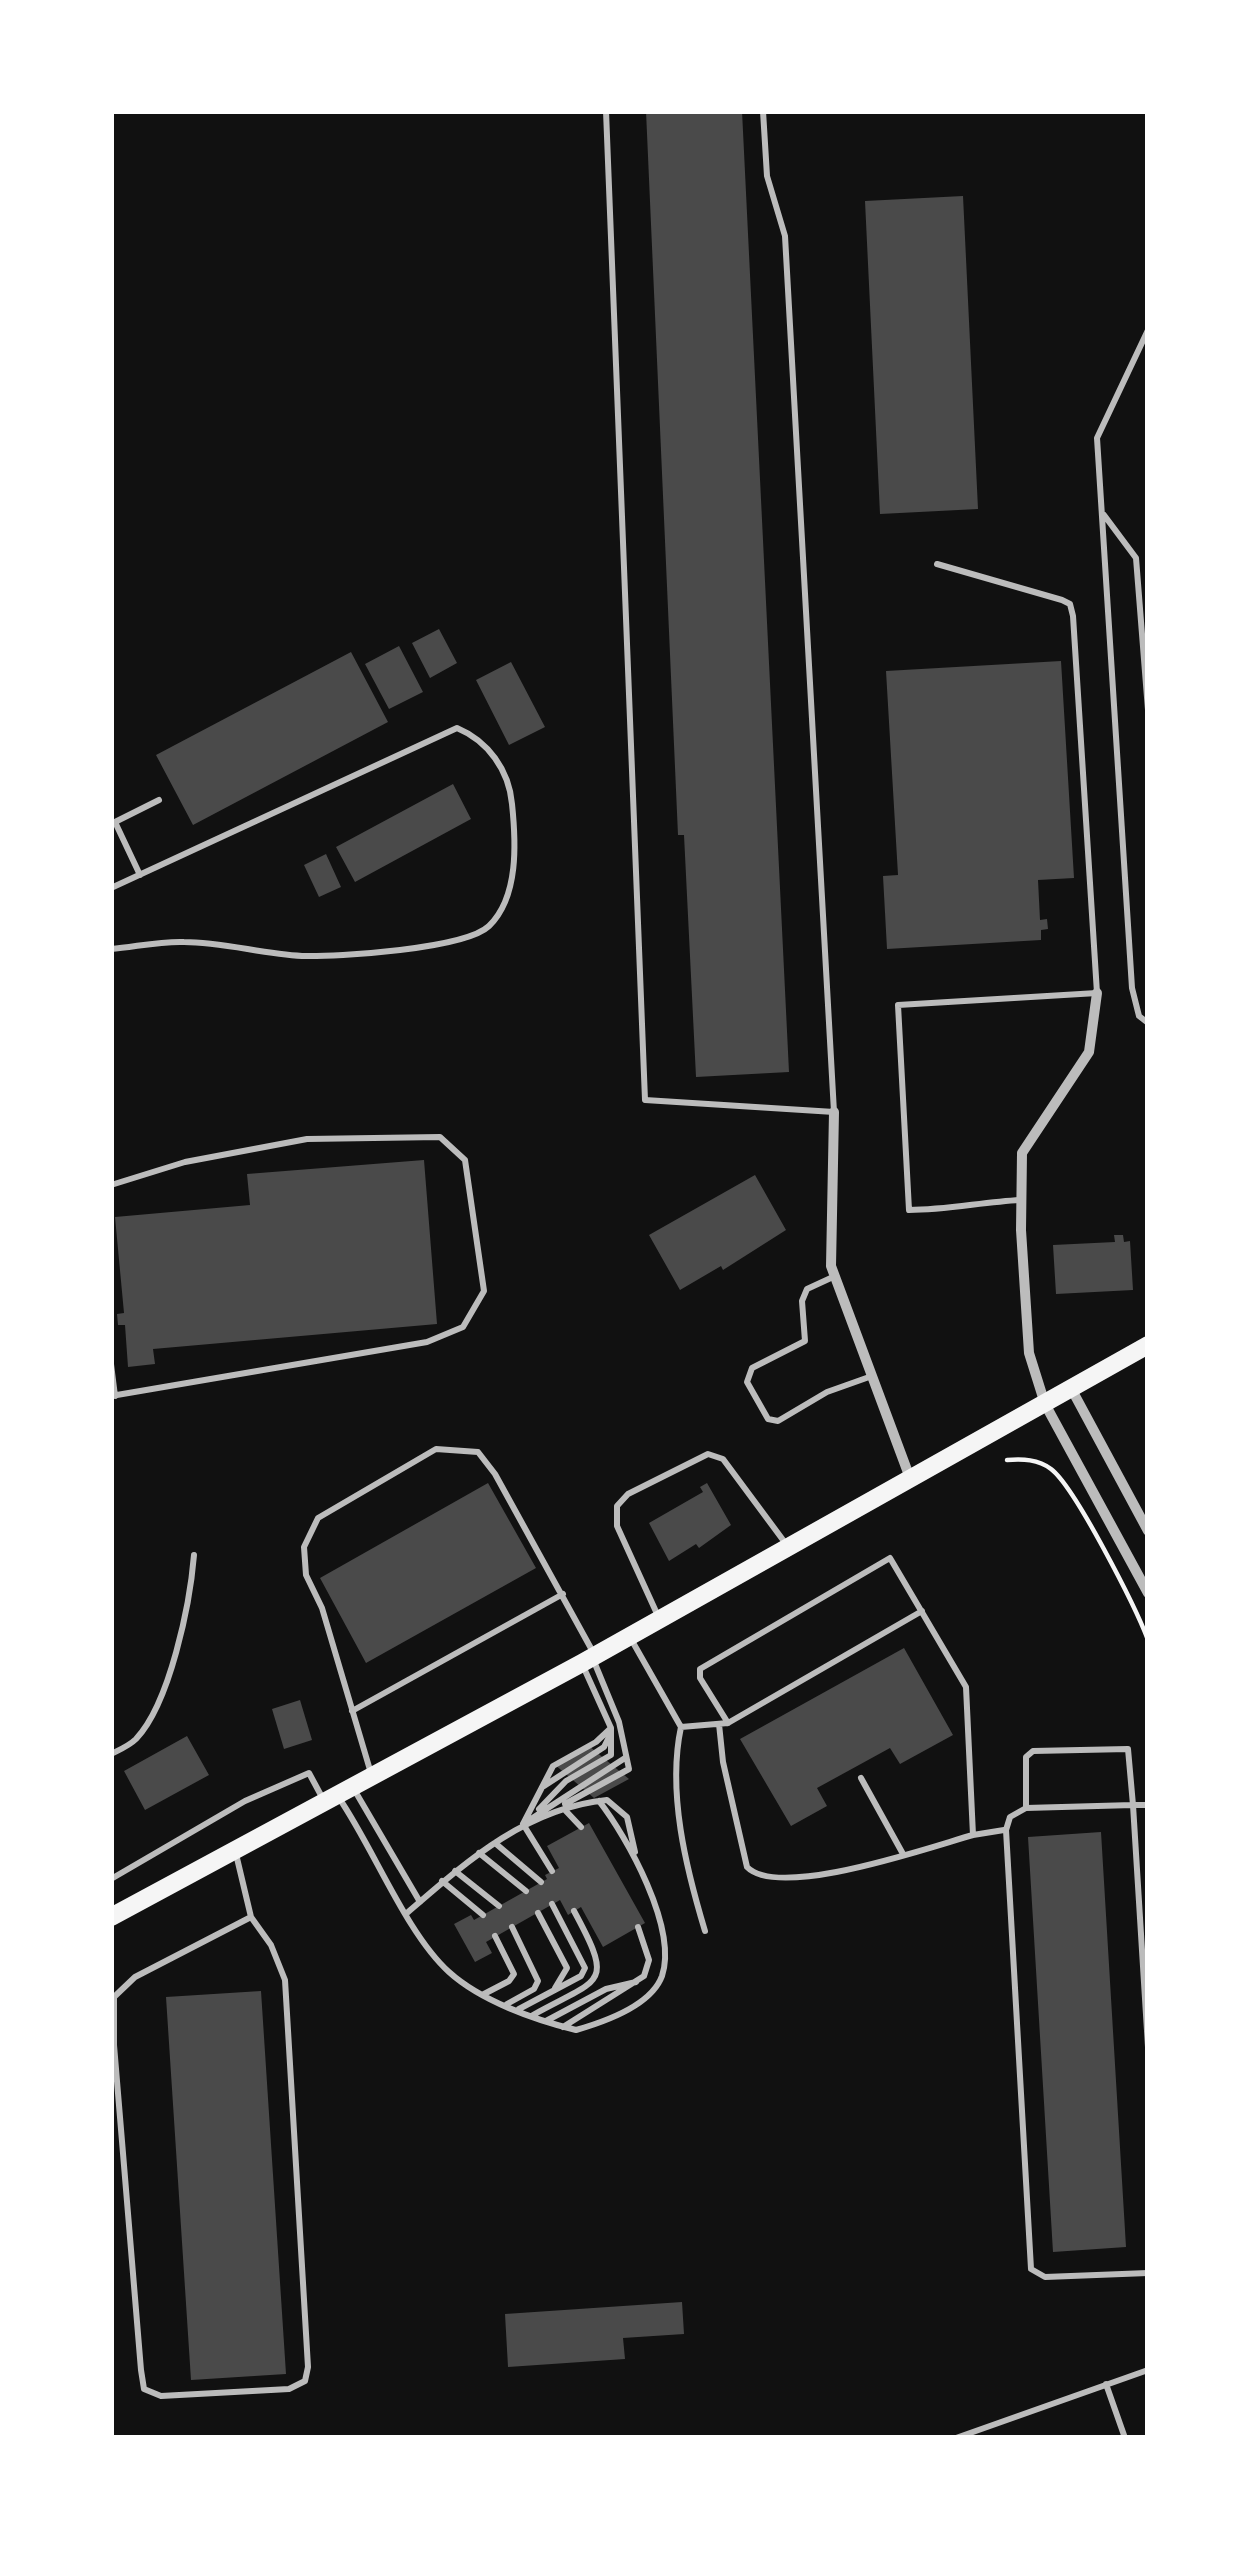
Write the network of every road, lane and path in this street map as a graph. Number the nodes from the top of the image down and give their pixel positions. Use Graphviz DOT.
graph roads {
  1 [pos="606,111"];
  2 [pos="763,111"];
  3 [pos="1148,330"];
  4 [pos="1102,512"];
  5 [pos="937,564"];
  6 [pos="1148,710"];
  7 [pos="160,800"];
  8 [pos="113,823"];
  9 [pos="140,875"];
  10 [pos="111,888"];
  11 [pos="111,949"];
  12 [pos="1097,993"];
  13 [pos="1148,1023"];
  14 [pos="834,1112"];
  15 [pos="111,1185"];
  16 [pos="1020,1200"];
  17 [pos="835,1276"];
  18 [pos="1148,1345"];
  19 [pos="111,1364"];
  20 [pos="872,1376"];
  21 [pos="1072,1390"];
  22 [pos="113,1396"];
  23 [pos="1045,1404"];
  24 [pos="1038,1448"];
  25 [pos="1007,1460"];
  26 [pos="1036,1461"];
  27 [pos="911,1481"];
  28 [pos="1148,1531"];
  29 [pos="790,1548"];
  30 [pos="194,1555"];
  31 [pos="1148,1593"];
  32 [pos="563,1594"];
  33 [pos="922,1611"];
  34 [pos="659,1619"];
  35 [pos="629,1636"];
  36 [pos="1148,1640"];
  37 [pos="589,1658"];
  38 [pos="352,1712"];
  39 [pos="619,1722"];
  40 [pos="723,1724"];
  41 [pos="681,1727"];
  42 [pos="610,1728"];
  43 [pos="111,1754"];
  44 [pos="611,1755"];
  45 [pos="372,1777"];
  46 [pos="861,1778"];
  47 [pos="338,1795"];
  48 [pos="1148,1804"];
  49 [pos="1133,1805"];
  50 [pos="1026,1808"];
  51 [pos="564,1809"];
  52 [pos="524,1824"];
  53 [pos="581,1827"];
  54 [pos="1006,1830"];
  55 [pos="973,1835"];
  56 [pos="495,1843"];
  57 [pos="235,1850"];
  58 [pos="479,1853"];
  59 [pos="903,1854"];
  60 [pos="454,1870"];
  61 [pos="552,1871"];
  62 [pos="111,1879"];
  63 [pos="442,1881"];
  64 [pos="541,1882"];
  65 [pos="526,1891"];
  66 [pos="420,1902"];
  67 [pos="552,1904"];
  68 [pos="499,1906"];
  69 [pos="574,1911"];
  70 [pos="407,1912"];
  71 [pos="112,1913"];
  72 [pos="538,1913"];
  73 [pos="483,1915"];
  74 [pos="251,1917"];
  75 [pos="638,1927"];
  76 [pos="512,1928"];
  77 [pos="705,1931"];
  78 [pos="495,1936"];
  79 [pos="639,1981"];
  80 [pos="553,1991"];
  81 [pos="484,1994"];
  82 [pos="507,2004"];
  83 [pos="519,2009"];
  84 [pos="533,2015"];
  85 [pos="546,2020"];
  86 [pos="563,2027"];
  87 [pos="1148,2047"];
  88 [pos="1148,2273"];
  89 [pos="1148,2370"];
  90 [pos="1106,2384"];
  91 [pos="956,2438"];
  92 [pos="1125,2438"];
  1 -- 14 [label="lane"];
  2 -- 14 [label="lane"];
  3 -- 4 [label="lane"];
  4 -- 6 [label="lane"];
  4 -- 13 [label="lane"];
  5 -- 12 [label="lane"];
  7 -- 8 [label="lane"];
  8 -- 9 [label="lane"];
  9 -- 10 [label="lane"];
  9 -- 11 [label="lane"];
  12 -- 16 [label="street"];
  12 -- 16 [label="lane"];
  14 -- 17 [label="street"];
  15 -- 22 [label="lane"];
  16 -- 23 [label="street"];
  17 -- 20 [label="street"];
  17 -- 20 [label="lane"];
  18 -- 21 [label="main road"];
  19 -- 22 [label="lane"];
  20 -- 27 [label="street"];
  21 -- 23 [label="main road"];
  21 -- 28 [label="street"];
  23 -- 27 [label="main road"];
  23 -- 31 [label="street"];
  24 -- 26 [label="path"];
  25 -- 26 [label="path"];
  26 -- 36 [label="path"];
  27 -- 29 [label="main road"];
  29 -- 34 [label="main road"];
  29 -- 34 [label="lane"];
  30 -- 43 [label="lane"];
  32 -- 37 [label="lane"];
  32 -- 38 [label="lane"];
  32 -- 38 [label="lane"];
  33 -- 40 [label="lane"];
  33 -- 40 [label="lane"];
  33 -- 55 [label="lane"];
  34 -- 35 [label="main road"];
  35 -- 37 [label="main road"];
  35 -- 41 [label="lane"];
  37 -- 39 [label="lane"];
  37 -- 42 [label="lane"];
  37 -- 45 [label="main road"];
  38 -- 45 [label="lane"];
  39 -- 44 [label="lane"];
  39 -- 52 [label="lane"];
  40 -- 41 [label="lane"];
  40 -- 59 [label="lane"];
  41 -- 77 [label="lane"];
  42 -- 44 [label="lane"];
  42 -- 52 [label="lane"];
  44 -- 52 [label="lane"];
  45 -- 47 [label="main road"];
  46 -- 59 [label="lane"];
  47 -- 57 [label="main road"];
  47 -- 62 [label="lane"];
  47 -- 66 [label="lane"];
  47 -- 70 [label="lane"];
  48 -- 49 [label="lane"];
  49 -- 50 [label="lane"];
  49 -- 50 [label="lane"];
  49 -- 87 [label="lane"];
  50 -- 54 [label="lane"];
  51 -- 52 [label="lane"];
  51 -- 53 [label="lane"];
  51 -- 86 [label="lane"];
  52 -- 56 [label="lane"];
  52 -- 61 [label="lane"];
  54 -- 55 [label="lane"];
  54 -- 88 [label="lane"];
  55 -- 59 [label="lane"];
  56 -- 58 [label="lane"];
  56 -- 64 [label="lane"];
  57 -- 71 [label="main road"];
  57 -- 74 [label="lane"];
  58 -- 60 [label="lane"];
  58 -- 65 [label="lane"];
  60 -- 63 [label="lane"];
  60 -- 68 [label="lane"];
  63 -- 66 [label="lane"];
  63 -- 73 [label="lane"];
  66 -- 70 [label="lane"];
  67 -- 80 [label="lane"];
  69 -- 84 [label="lane"];
  70 -- 81 [label="lane"];
  72 -- 80 [label="lane"];
  74 -- 74 [label="lane"];
  75 -- 79 [label="lane"];
  76 -- 82 [label="lane"];
  78 -- 81 [label="lane"];
  79 -- 85 [label="lane"];
  79 -- 86 [label="lane"];
  80 -- 83 [label="lane"];
  81 -- 82 [label="lane"];
  82 -- 83 [label="lane"];
  83 -- 84 [label="lane"];
  84 -- 85 [label="lane"];
  85 -- 86 [label="lane"];
  89 -- 90 [label="lane"];
  90 -- 91 [label="lane"];
  90 -- 92 [label="lane"];
}
